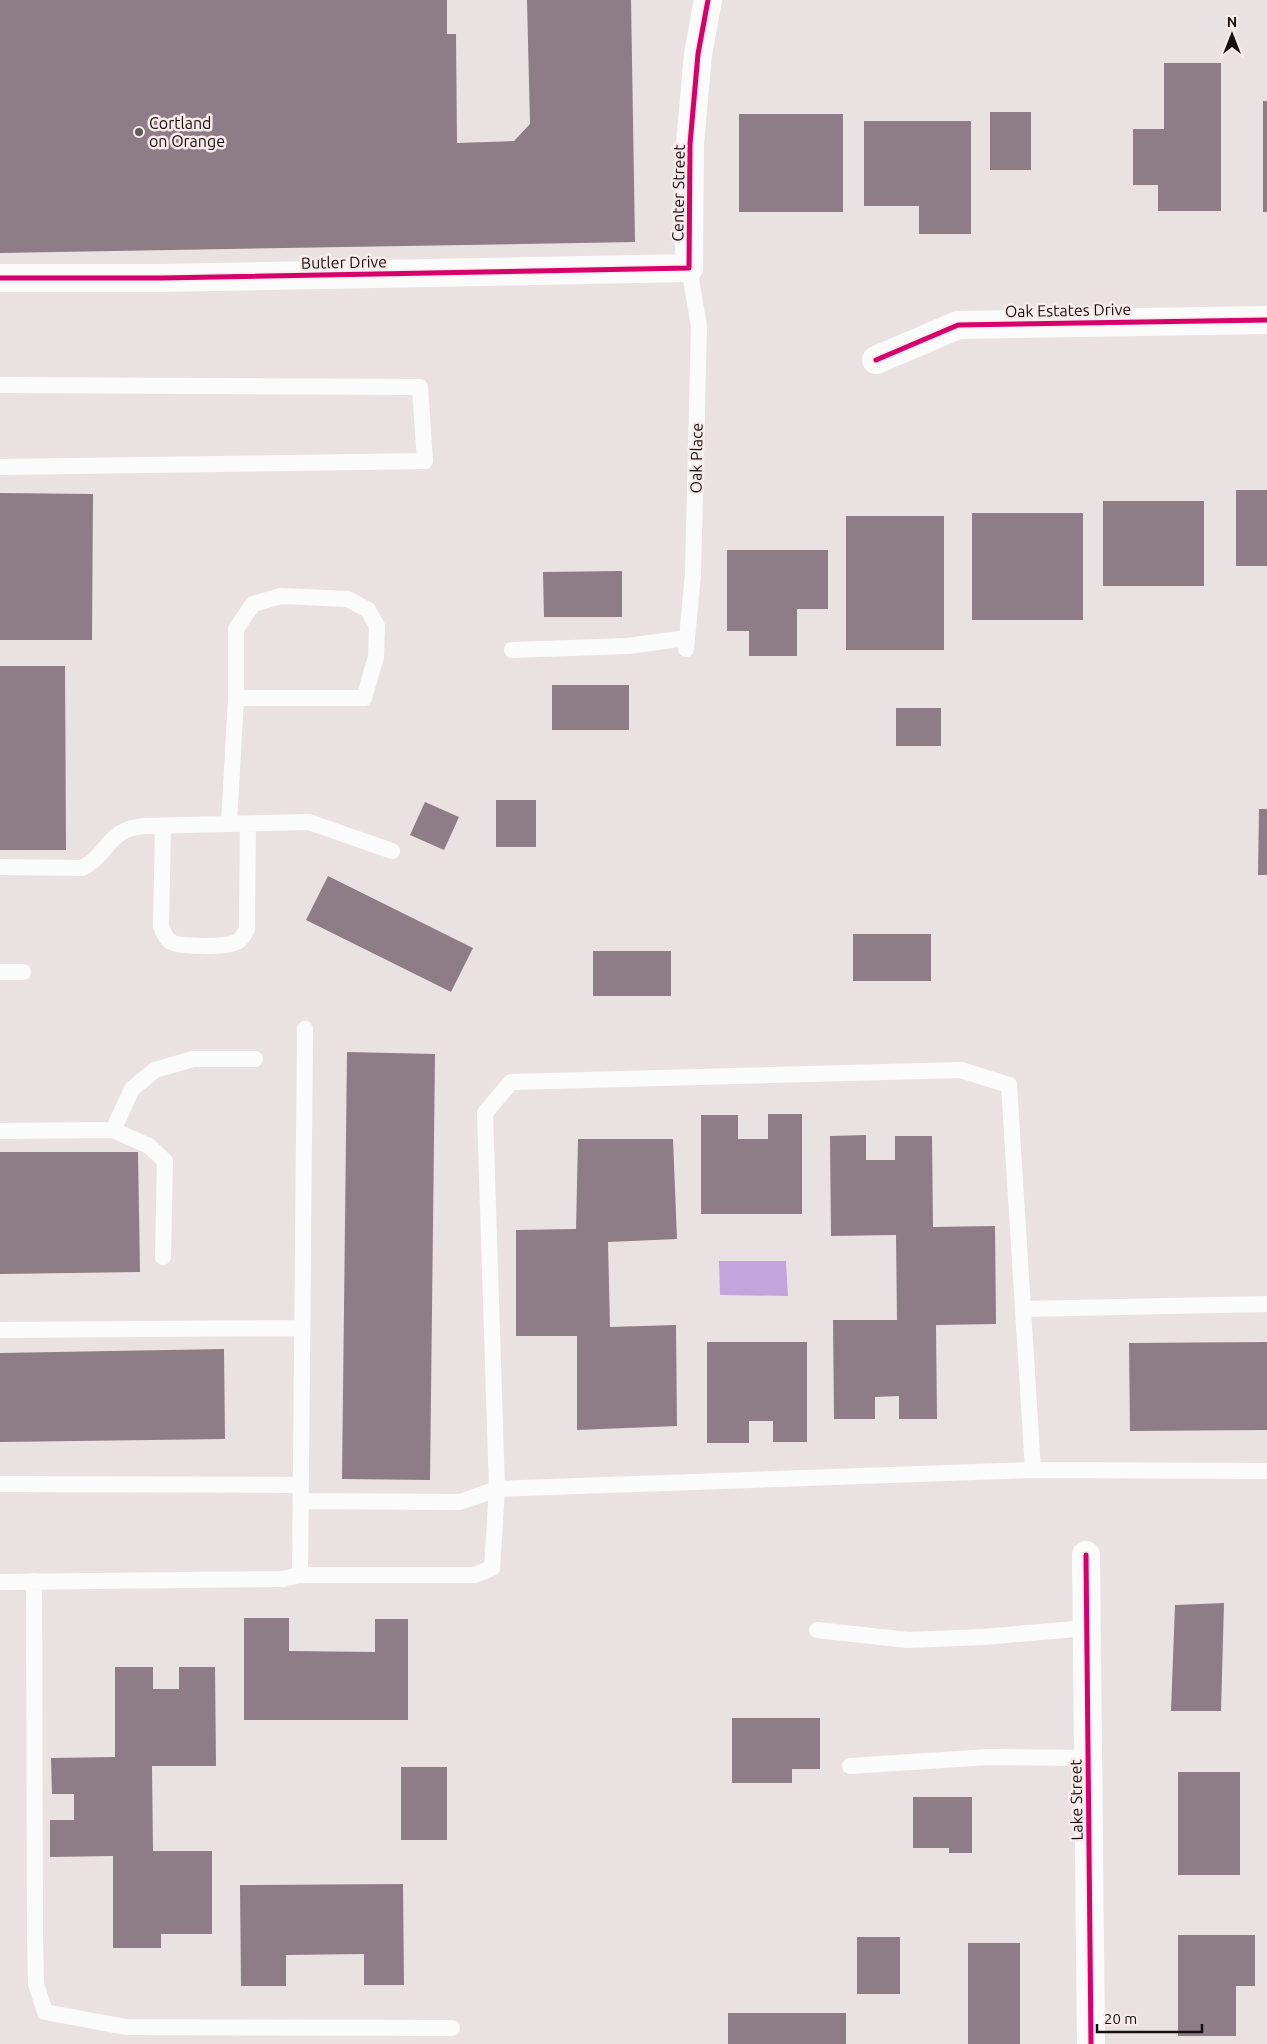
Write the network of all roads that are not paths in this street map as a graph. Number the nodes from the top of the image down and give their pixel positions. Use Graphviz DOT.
graph roads {
  1 [pos="708,0"];
  2 [pos="689,268"];
  3 [pos="0,278"];
  4 [pos="1267,320"];
  5 [pos="876,360"];
  6 [pos="0,384"];
  7 [pos="0,467"];
  8 [pos="512,650"];
  9 [pos="236,698"];
  10 [pos="230,824"];
  11 [pos="248,824"];
  12 [pos="163,826"];
  13 [pos="392,851"];
  14 [pos="0,866"];
  15 [pos="0,972"];
  16 [pos="23,972"];
  17 [pos="305,1029"];
  18 [pos="255,1059"];
  19 [pos="113,1130"];
  20 [pos="0,1131"];
  21 [pos="163,1257"];
  22 [pos="1267,1304"];
  23 [pos="1023,1309"];
  24 [pos="302,1328"];
  25 [pos="0,1330"];
  26 [pos="1033,1470"];
  27 [pos="1267,1471"];
  28 [pos="0,1484"];
  29 [pos="497,1489"];
  30 [pos="301,1493"];
  31 [pos="1086,1555"];
  32 [pos="300,1575"];
  33 [pos="34,1581"];
  34 [pos="0,1582"];
  35 [pos="1087,1628"];
  36 [pos="817,1630"];
  37 [pos="1088,1758"];
  38 [pos="850,1766"];
  39 [pos="452,2028"];
  40 [pos="1090,2044"];
  1 -- 2 [label="street, Center Street"];
  2 -- 3 [label="street, Butler Drive"];
  2 -- 8 [label="lane, Oak Place"];
  4 -- 5 [label="street, Oak Estates Drive"];
  6 -- 7 [label="lane"];
  9 -- 9 [label="lane"];
  9 -- 10 [label="lane"];
  10 -- 11 [label="lane"];
  10 -- 12 [label="lane"];
  11 -- 12 [label="lane"];
  11 -- 13 [label="lane"];
  12 -- 14 [label="lane"];
  15 -- 16 [label="lane"];
  17 -- 24 [label="lane"];
  18 -- 19 [label="lane"];
  19 -- 20 [label="lane"];
  19 -- 21 [label="lane"];
  22 -- 23 [label="lane"];
  23 -- 26 [label="lane"];
  23 -- 29 [label="lane"];
  24 -- 25 [label="lane"];
  24 -- 30 [label="lane"];
  26 -- 27 [label="lane"];
  26 -- 29 [label="lane"];
  28 -- 30 [label="lane"];
  29 -- 30 [label="lane"];
  29 -- 32 [label="lane"];
  30 -- 32 [label="lane"];
  31 -- 35 [label="street, Lake Street"];
  32 -- 33 [label="lane"];
  33 -- 34 [label="lane"];
  33 -- 39 [label="lane"];
  35 -- 36 [label="lane"];
  35 -- 37 [label="street, Lake Street"];
  37 -- 38 [label="lane"];
  37 -- 40 [label="street, Lake Street"];
}
